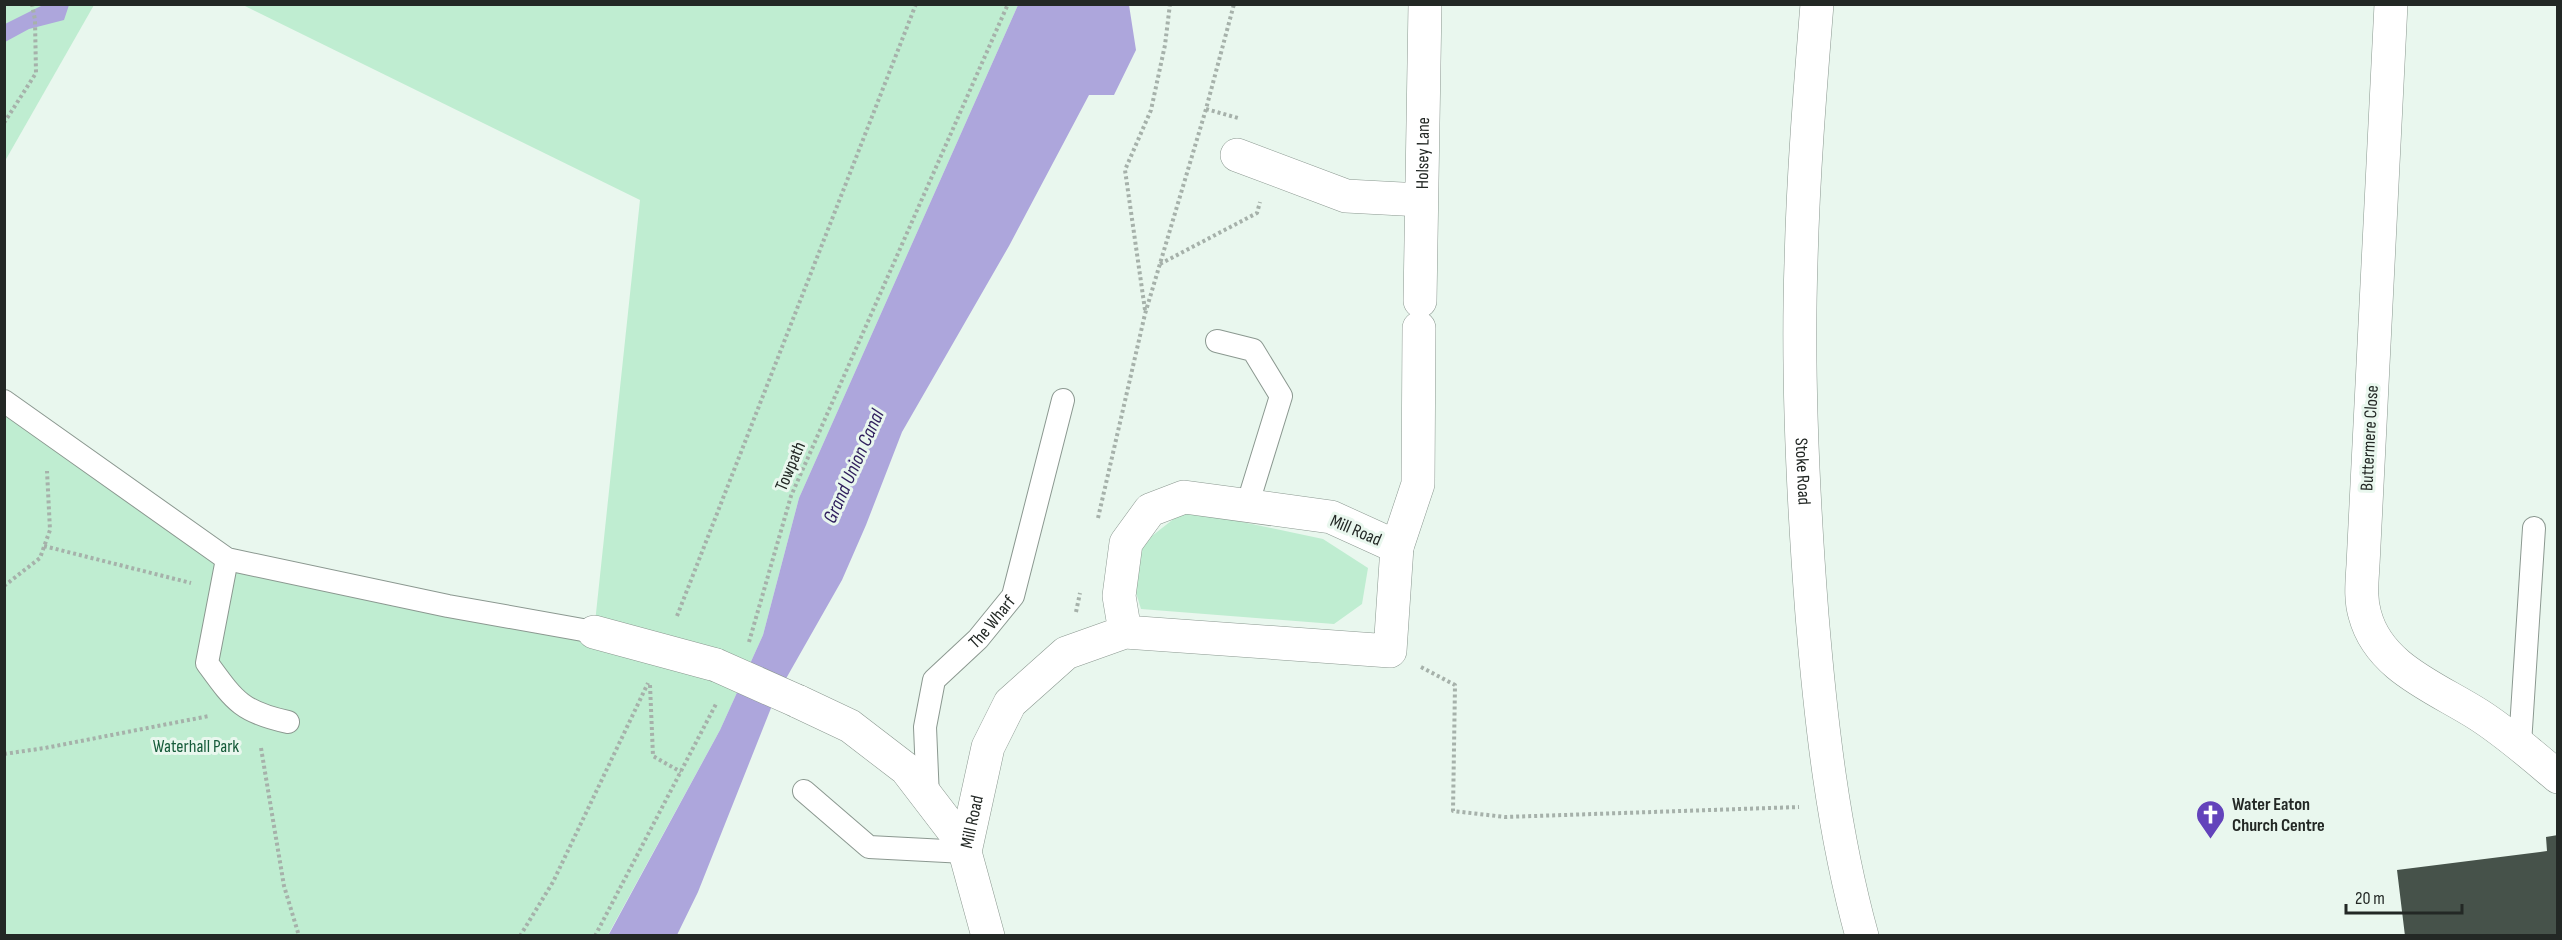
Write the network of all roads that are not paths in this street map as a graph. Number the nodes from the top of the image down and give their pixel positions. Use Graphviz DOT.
graph roads {
  1 [pos="1425,4"];
  2 [pos="1817,4"];
  3 [pos="2391,4"];
  4 [pos="1237,155"];
  5 [pos="1421,200"];
  6 [pos="1217,341"];
  7 [pos="1064,400"];
  8 [pos="4,401"];
  9 [pos="1247,506"];
  10 [pos="2534,528"];
  11 [pos="1397,547"];
  12 [pos="227,559"];
  13 [pos="594,632"];
  14 [pos="1125,632"];
  15 [pos="288,722"];
  16 [pos="2520,744"];
  17 [pos="2558,777"];
  18 [pos="804,791"];
  19 [pos="928,798"];
  20 [pos="965,849"];
  21 [pos="988,936"];
  22 [pos="1862,936"];
  1 -- 5 [label="street, Holsey Lane"];
  2 -- 22 [label="street, Stoke Road"];
  3 -- 16 [label="street, Buttermere Close"];
  4 -- 5 [label="street"];
  5 -- 11 [label="street, Holsey Lane"];
  6 -- 9 [label="lane"];
  7 -- 19 [label="lane, The Wharf"];
  8 -- 12 [label="lane"];
  9 -- 11 [label="street, Mill Road"];
  9 -- 14 [label="street, Mill Road"];
  10 -- 16 [label="lane"];
  11 -- 14 [label="street, Mill Road"];
  12 -- 13 [label="lane"];
  12 -- 15 [label="lane"];
  13 -- 19 [label="street, bridge"];
  14 -- 20 [label="street, Mill Road"];
  16 -- 17 [label="street, Buttermere Close"];
  18 -- 20 [label="lane"];
  19 -- 20 [label="street"];
  20 -- 21 [label="street, Mill Road"];
}
